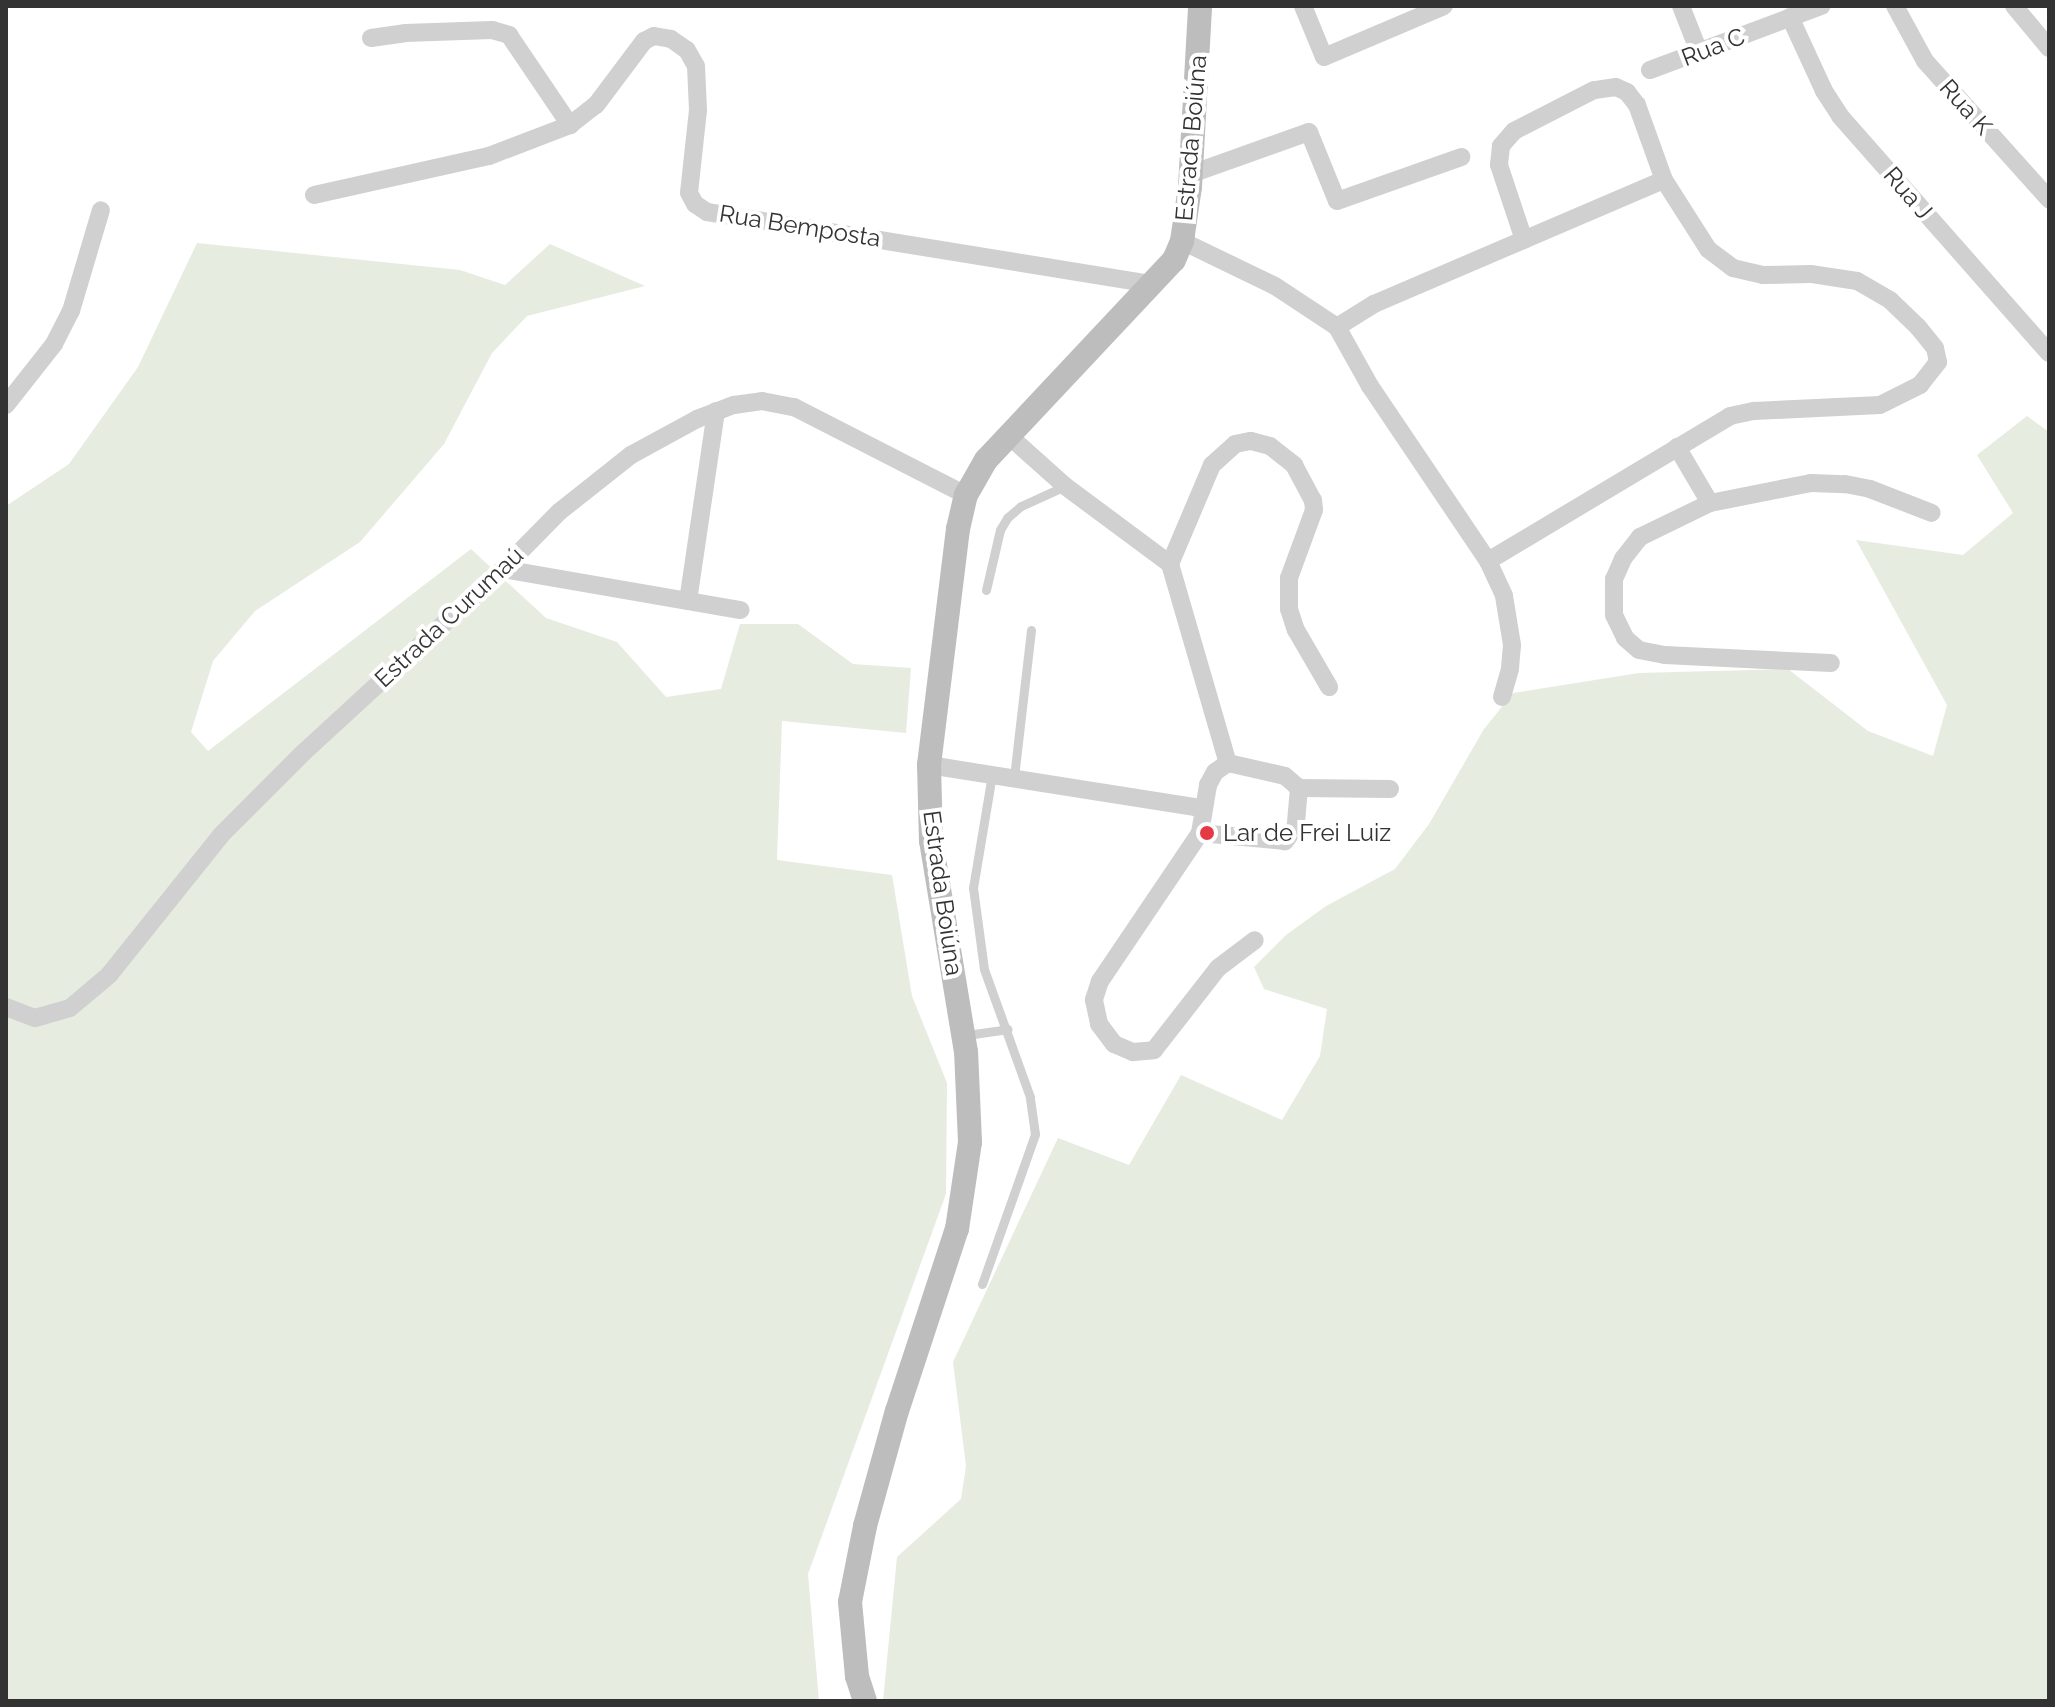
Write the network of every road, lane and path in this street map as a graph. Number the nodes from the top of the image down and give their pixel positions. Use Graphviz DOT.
graph roads {
  1 [pos="1200,6"];
  2 [pos="1303,6"];
  3 [pos="1444,6"];
  4 [pos="1681,6"];
  5 [pos="1821,6"];
  6 [pos="1895,6"];
  7 [pos="2014,6"];
  8 [pos="1790,17"];
  9 [pos="2045,35"];
  10 [pos="371,38"];
  11 [pos="1699,52"];
  12 [pos="1650,70"];
  13 [pos="570,125"];
  14 [pos="1461,157"];
  15 [pos="1191,174"];
  16 [pos="1664,180"];
  17 [pos="314,195"];
  18 [pos="2049,199"];
  19 [pos="101,210"];
  20 [pos="1524,240"];
  21 [pos="1182,241"];
  22 [pos="1153,284"];
  23 [pos="1337,327"];
  24 [pos="2049,353"];
  25 [pos="6,405"];
  26 [pos="716,411"];
  27 [pos="1008,435"];
  28 [pos="1677,447"];
  29 [pos="1065,486"];
  30 [pos="966,495"];
  31 [pos="1710,503"];
  32 [pos="1932,513"];
  33 [pos="1488,561"];
  34 [pos="1170,564"];
  35 [pos="503,569"];
  36 [pos="986,590"];
  37 [pos="688,601"];
  38 [pos="740,610"];
  39 [pos="1031,630"];
  40 [pos="1831,663"];
  41 [pos="1329,687"];
  42 [pos="1502,697"];
  43 [pos="1228,763"];
  44 [pos="929,765"];
  45 [pos="992,774"];
  46 [pos="1014,777"];
  47 [pos="1299,788"];
  48 [pos="1390,789"];
  49 [pos="1202,808"];
  50 [pos="1200,833"];
  51 [pos="1255,940"];
  52 [pos="6,1007"];
  53 [pos="1008,1029"];
  54 [pos="963,1036"];
  55 [pos="982,1284"];
  56 [pos="865,1701"];
  1 -- 15 [label="street, Estrada Boiúna"];
  2 -- 3 [label="street"];
  4 -- 11 [label="street"];
  5 -- 8 [label="street, Rua C"];
  6 -- 18 [label="street, Rua K"];
  7 -- 9 [label="street"];
  8 -- 11 [label="street, Rua C"];
  8 -- 24 [label="street, Rua J"];
  10 -- 13 [label="street"];
  11 -- 12 [label="street, Rua C"];
  13 -- 17 [label="street, Rua Bemposta"];
  13 -- 22 [label="street, Rua Bemposta"];
  14 -- 15 [label="street"];
  15 -- 21 [label="street, Estrada Boiúna"];
  16 -- 20 [label="street"];
  16 -- 20 [label="street"];
  16 -- 28 [label="street"];
  19 -- 25 [label="street"];
  20 -- 23 [label="street"];
  21 -- 22 [label="street, Estrada Boiúna"];
  21 -- 23 [label="street"];
  22 -- 27 [label="street, Estrada Boiúna"];
  23 -- 33 [label="street"];
  26 -- 30 [label="street, Estrada Curumaú"];
  26 -- 35 [label="street, Estrada Curumaú"];
  26 -- 37 [label="street"];
  27 -- 29 [label="street"];
  27 -- 30 [label="street, Estrada Boiúna"];
  28 -- 31 [label="street"];
  28 -- 33 [label="street"];
  29 -- 34 [label="street"];
  29 -- 36 [label="lane"];
  30 -- 44 [label="street, Estrada Boiúna"];
  31 -- 32 [label="street"];
  31 -- 40 [label="street"];
  33 -- 42 [label="street"];
  34 -- 41 [label="street"];
  34 -- 43 [label="street"];
  35 -- 37 [label="street"];
  35 -- 52 [label="street, Estrada Curumaú"];
  37 -- 38 [label="street"];
  39 -- 46 [label="lane"];
  43 -- 47 [label="street"];
  43 -- 49 [label="street"];
  44 -- 45 [label="street"];
  44 -- 54 [label="street, Estrada Boiúna"];
  45 -- 46 [label="street"];
  45 -- 53 [label="lane"];
  46 -- 49 [label="street"];
  47 -- 48 [label="street"];
  47 -- 50 [label="street"];
  49 -- 50 [label="street"];
  50 -- 51 [label="street"];
  53 -- 54 [label="lane"];
  53 -- 55 [label="lane"];
  54 -- 56 [label="street, Estrada Boiúna"];
}
